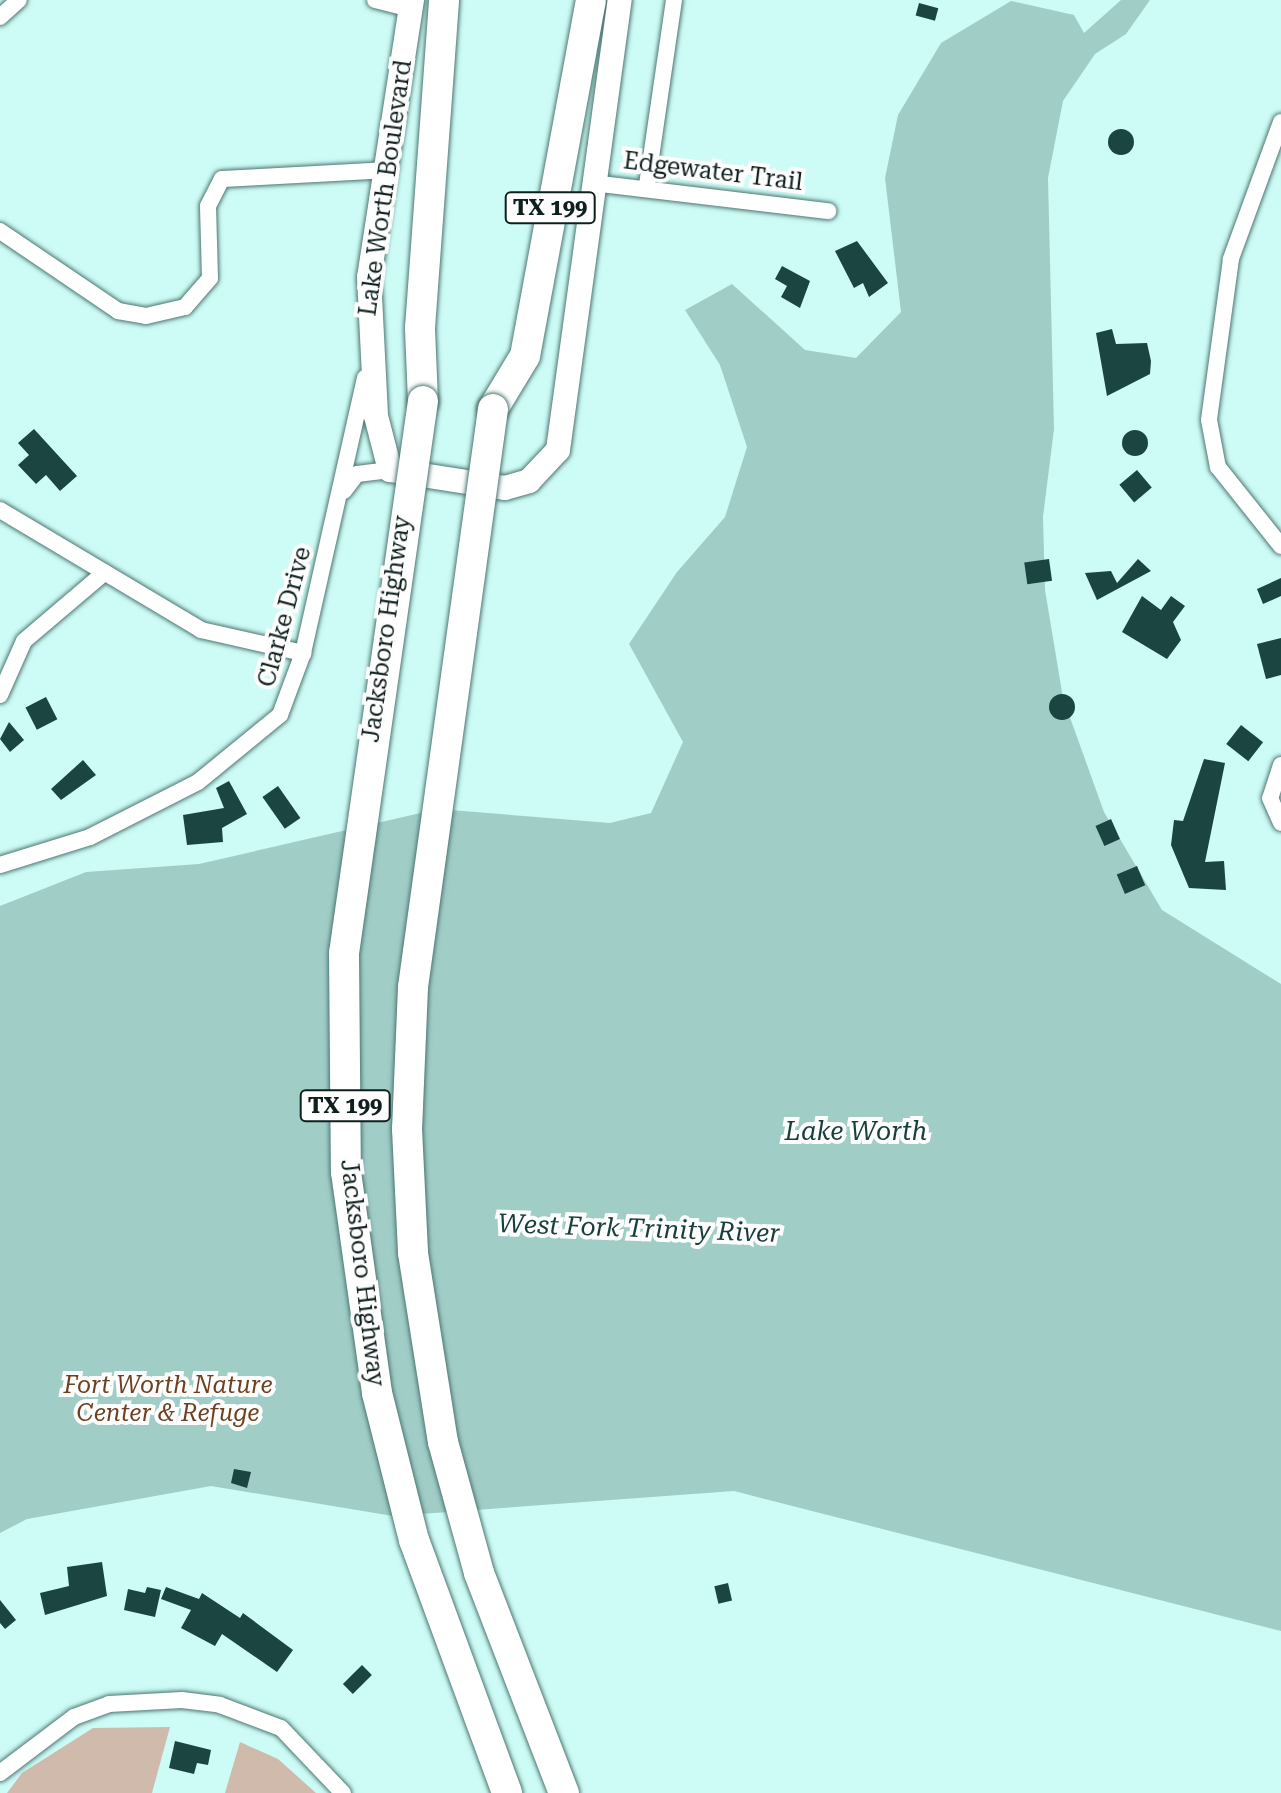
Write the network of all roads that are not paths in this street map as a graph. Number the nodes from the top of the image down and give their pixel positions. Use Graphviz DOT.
graph roads {
  1 [pos="19,0"];
  2 [pos="375,0"];
  3 [pos="444,0"];
  4 [pos="591,0"];
  5 [pos="620,0"];
  6 [pos="674,0"];
  7 [pos="412,4"];
  8 [pos="0,17"];
  9 [pos="1281,122"];
  10 [pos="386,170"];
  11 [pos="592,183"];
  12 [pos="647,185"];
  13 [pos="828,211"];
  14 [pos="0,231"];
  15 [pos="367,356"];
  16 [pos="390,470"];
  17 [pos="340,500"];
  18 [pos="0,510"];
  19 [pos="1281,546"];
  20 [pos="105,572"];
  21 [pos="303,653"];
  22 [pos="0,695"];
  23 [pos="1281,765"];
  24 [pos="1281,823"];
  25 [pos="0,865"];
  26 [pos="0,1773"];
  27 [pos="343,1793"];
  28 [pos="507,1793"];
  29 [pos="564,1793"];
  1 -- 8 [label="street"];
  2 -- 7 [label="street"];
  3 -- 28 [label="highway, Jacksboro Highway / TX 199, bridge"];
  4 -- 29 [label="highway, TX 199, bridge"];
  5 -- 11 [label="main road, TX 199"];
  6 -- 12 [label="street"];
  7 -- 10 [label="main road, Lake Worth Boulevard"];
  9 -- 19 [label="street"];
  10 -- 14 [label="street"];
  10 -- 15 [label="main road, Lake Worth Boulevard"];
  11 -- 12 [label="street, Edgewater Trail"];
  11 -- 16 [label="main road, TX 199"];
  12 -- 13 [label="street, Edgewater Trail"];
  15 -- 16 [label="main road, Lake Worth Boulevard"];
  15 -- 17 [label="street, Clarke Drive"];
  16 -- 17 [label="street"];
  17 -- 21 [label="street, Clarke Drive"];
  18 -- 20 [label="street"];
  20 -- 21 [label="street"];
  20 -- 22 [label="street"];
  21 -- 25 [label="street, Clarke Drive"];
  23 -- 24 [label="street"];
  26 -- 27 [label="street"];
}
